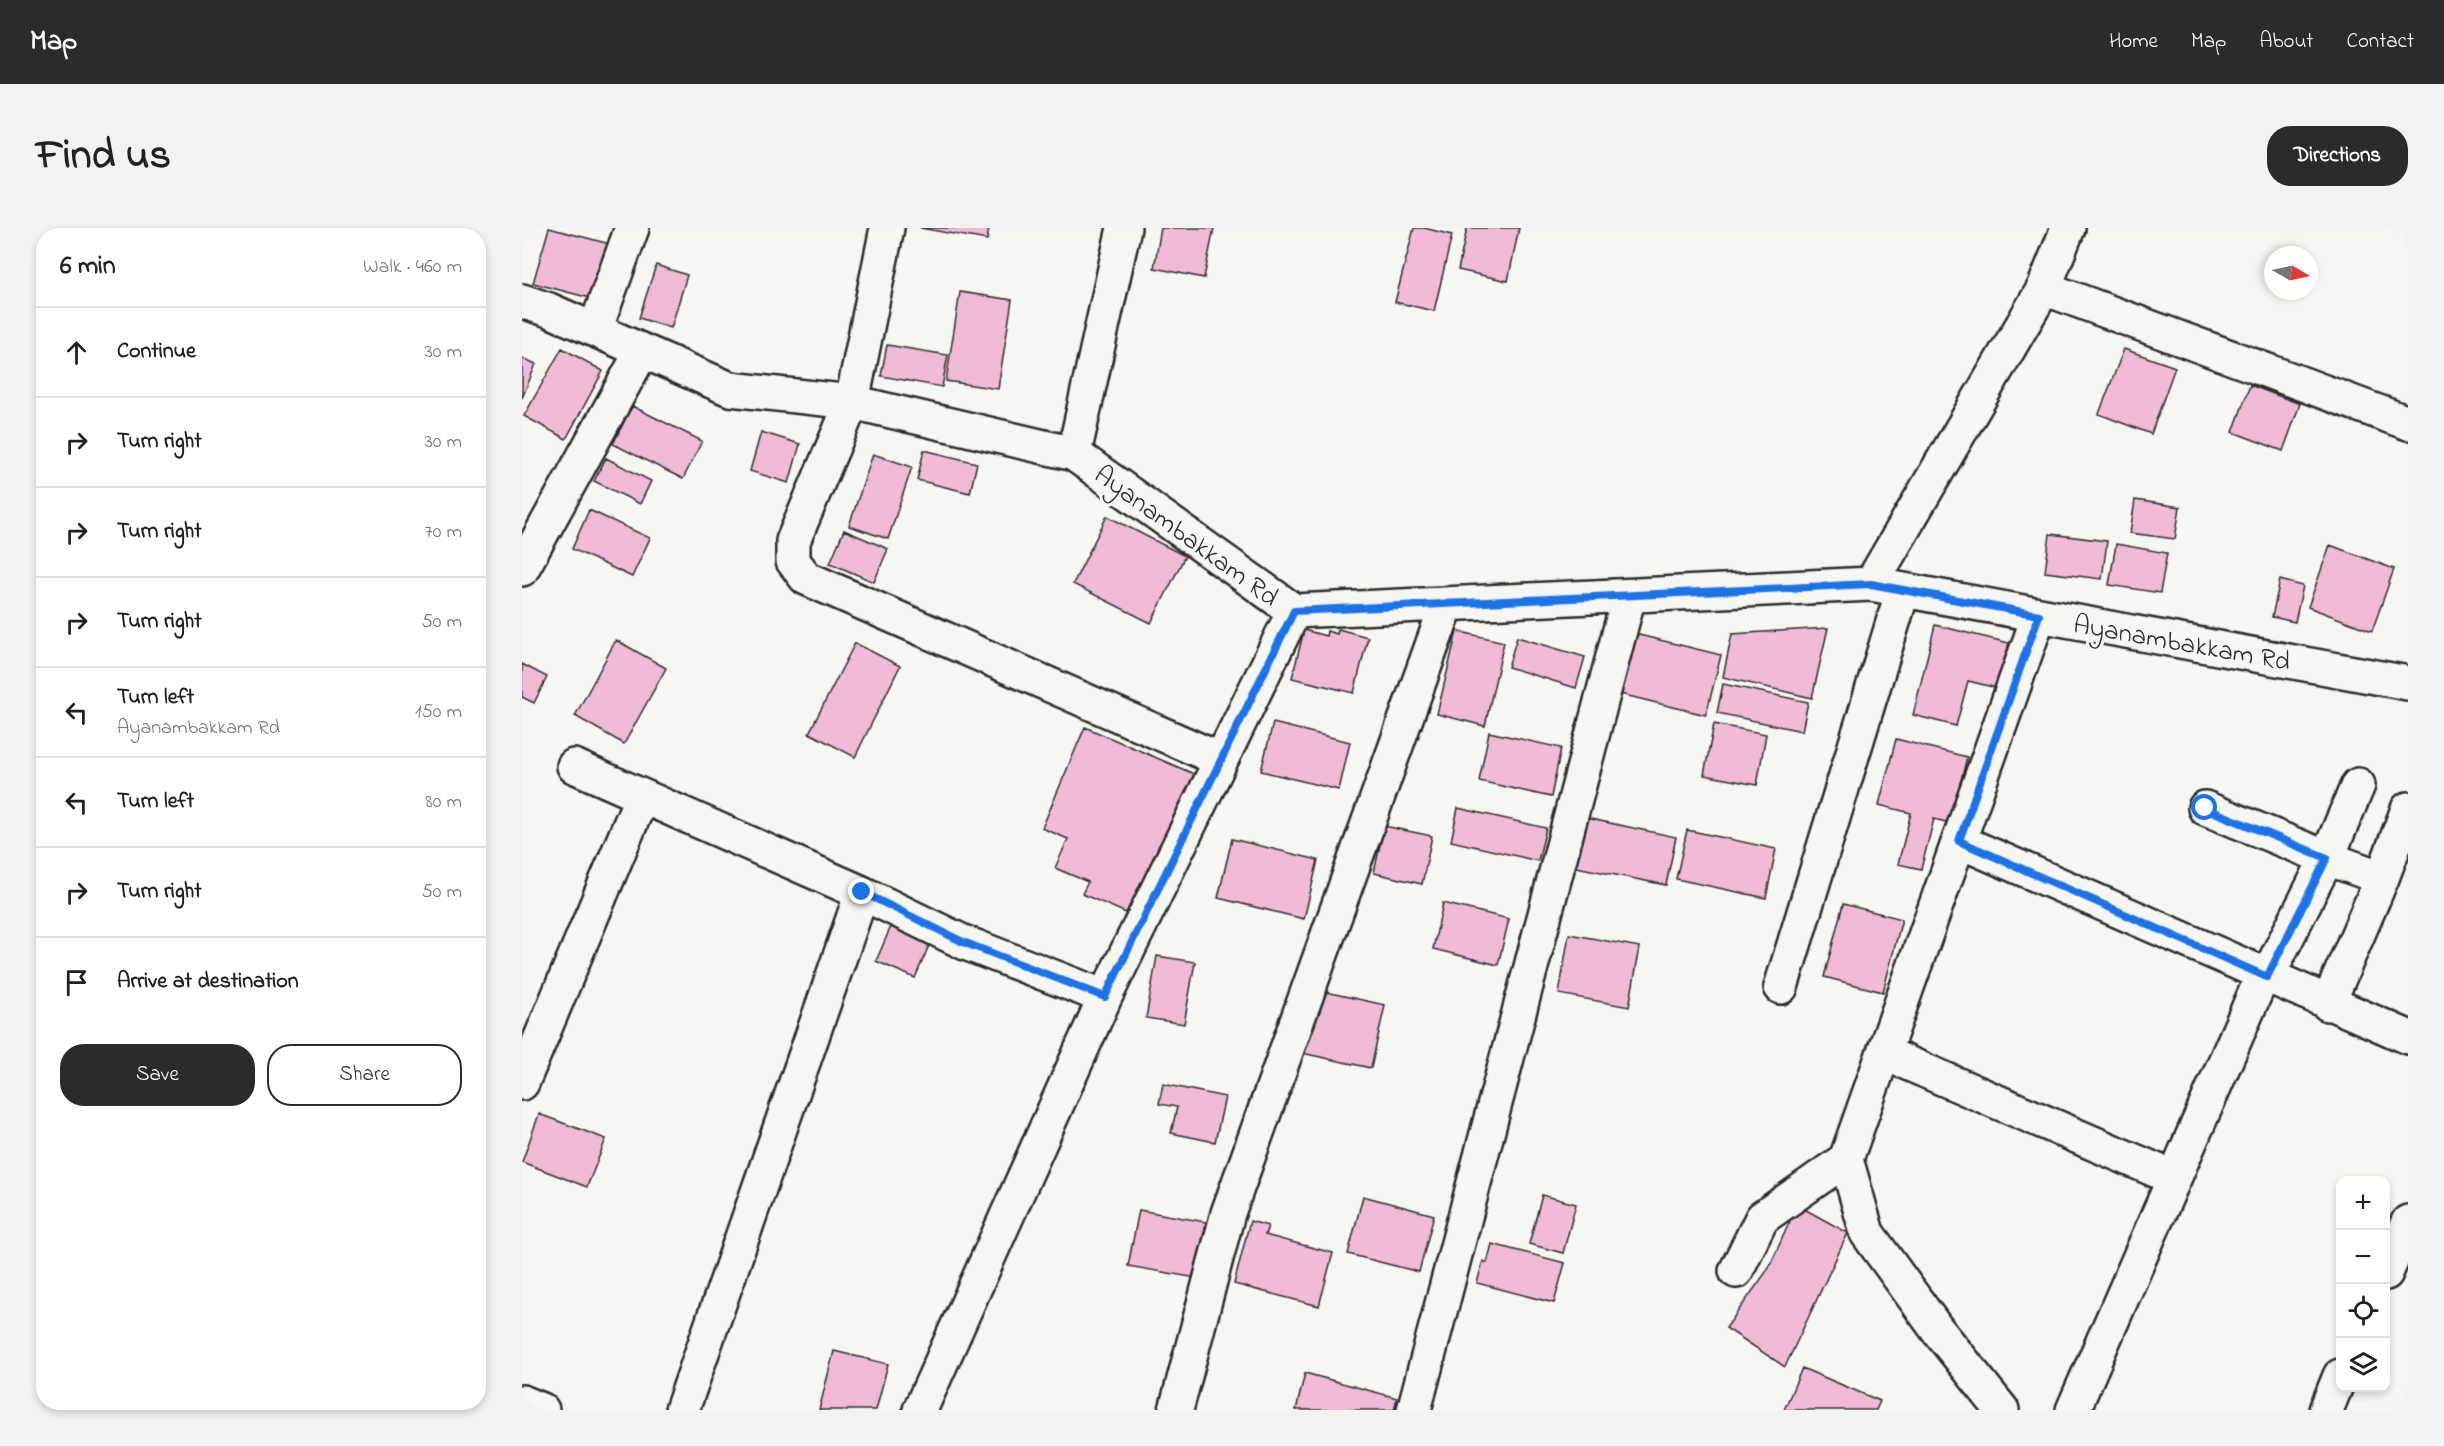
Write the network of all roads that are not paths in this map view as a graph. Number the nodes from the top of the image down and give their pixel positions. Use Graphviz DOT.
graph roads {
  1 [pos="632,228"];
  2 [pos="887,228"];
  3 [pos="1124,228"];
  4 [pos="2068,228"];
  5 [pos="2044,288"];
  6 [pos="522,301"];
  7 [pos="595,330"];
  8 [pos="642,351"];
  9 [pos="852,402"];
  10 [pos="2408,423"];
  11 [pos="1074,454"];
  12 [pos="525,559"];
  13 [pos="1871,584"];
  14 [pos="1903,590"];
  15 [pos="1629,596"];
  16 [pos="1447,604"];
  17 [pos="1294,611"];
  18 [pos="2039,615"];
  19 [pos="2408,683"];
  20 [pos="1221,760"];
  21 [pos="574,766"];
  22 [pos="2358,785"];
  23 [pos="642,796"];
  24 [pos="2205,808"];
  25 [pos="2408,809"];
  26 [pos="1959,841"];
  27 [pos="2327,858"];
  28 [pos="2382,878"];
  29 [pos="862,892"];
  30 [pos="2265,976"];
  31 [pos="1781,987"];
  32 [pos="1105,997"];
  33 [pos="2328,1004"];
  34 [pos="2408,1037"];
  35 [pos="1884,1053"];
  36 [pos="522,1083"];
  37 [pos="1846,1159"];
  38 [pos="2174,1178"];
  39 [pos="2408,1222"];
  40 [pos="2390,1262"];
  41 [pos="1736,1271"];
  42 [pos="2336,1386"];
  43 [pos="522,1402"];
  44 [pos="542,1410"];
  45 [pos="682,1410"];
  46 [pos="920,1410"];
  47 [pos="1176,1410"];
  48 [pos="1414,1410"];
  49 [pos="2002,1410"];
  50 [pos="2073,1410"];
  51 [pos="2326,1410"];
  1 -- 7 [label="street"];
  2 -- 9 [label="street"];
  3 -- 11 [label="street"];
  4 -- 5 [label="street"];
  5 -- 10 [label="street"];
  5 -- 13 [label="street"];
  6 -- 7 [label="street, Ayanambakkam Rd"];
  7 -- 8 [label="street, Ayanambakkam Rd"];
  8 -- 9 [label="street, Ayanambakkam Rd"];
  8 -- 12 [label="street"];
  9 -- 11 [label="street, Ayanambakkam Rd"];
  9 -- 20 [label="street"];
  11 -- 17 [label="street, Ayanambakkam Rd"];
  13 -- 14 [label="street, Ayanambakkam Rd"];
  13 -- 15 [label="street, Ayanambakkam Rd"];
  14 -- 18 [label="street, Ayanambakkam Rd"];
  14 -- 31 [label="street"];
  15 -- 16 [label="street, Ayanambakkam Rd"];
  15 -- 48 [label="street"];
  16 -- 17 [label="street, Ayanambakkam Rd"];
  16 -- 47 [label="street"];
  17 -- 20 [label="street"];
  18 -- 19 [label="street, Ayanambakkam Rd"];
  18 -- 26 [label="street"];
  20 -- 32 [label="street"];
  21 -- 23 [label="street"];
  22 -- 27 [label="street"];
  23 -- 29 [label="street"];
  23 -- 36 [label="street"];
  24 -- 27 [label="street"];
  25 -- 28 [label="street"];
  26 -- 30 [label="street"];
  26 -- 35 [label="street"];
  27 -- 28 [label="street"];
  27 -- 30 [label="street"];
  28 -- 33 [label="street"];
  29 -- 32 [label="street"];
  29 -- 45 [label="street"];
  30 -- 33 [label="street"];
  30 -- 38 [label="street"];
  32 -- 46 [label="street"];
  33 -- 34 [label="street"];
  35 -- 37 [label="street"];
  35 -- 38 [label="street"];
  37 -- 41 [label="street"];
  37 -- 49 [label="street"];
  38 -- 50 [label="street"];
  39 -- 40 [label="street"];
  42 -- 51 [label="street"];
  43 -- 44 [label="street"];
}
